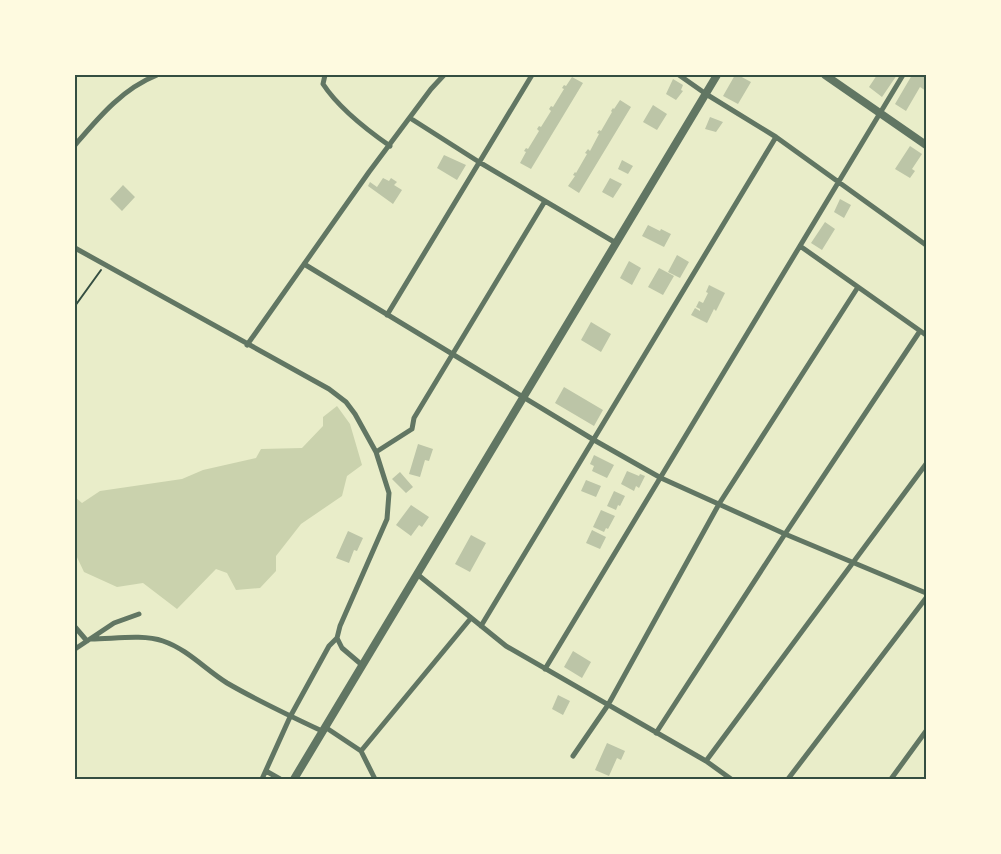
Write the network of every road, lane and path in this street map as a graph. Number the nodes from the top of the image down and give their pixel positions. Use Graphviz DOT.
graph roads {
  1 [pos="157,75"];
  2 [pos="325,75"];
  3 [pos="444,75"];
  4 [pos="532,75"];
  5 [pos="679,75"];
  6 [pos="717,75"];
  7 [pos="825,75"];
  8 [pos="903,75"];
  9 [pos="706,94"];
  10 [pos="880,113"];
  11 [pos="410,118"];
  12 [pos="776,138"];
  13 [pos="75,145"];
  14 [pos="926,145"];
  15 [pos="390,146"];
  16 [pos="479,162"];
  17 [pos="838,182"];
  18 [pos="545,201"];
  19 [pos="616,243"];
  20 [pos="926,245"];
  21 [pos="800,246"];
  22 [pos="75,248"];
  23 [pos="106,264"];
  24 [pos="304,264"];
  25 [pos="858,287"];
  26 [pos="75,306"];
  27 [pos="387,315"];
  28 [pos="920,331"];
  29 [pos="926,335"];
  30 [pos="247,345"];
  31 [pos="453,354"];
  32 [pos="523,398"];
  33 [pos="594,440"];
  34 [pos="376,452"];
  35 [pos="926,464"];
  36 [pos="661,478"];
  37 [pos="720,504"];
  38 [pos="785,534"];
  39 [pos="853,562"];
  40 [pos="417,574"];
  41 [pos="926,593"];
  42 [pos="926,598"];
  43 [pos="139,614"];
  44 [pos="471,618"];
  45 [pos="481,626"];
  46 [pos="75,627"];
  47 [pos="337,638"];
  48 [pos="89,640"];
  49 [pos="75,649"];
  50 [pos="362,665"];
  51 [pos="545,669"];
  52 [pos="608,705"];
  53 [pos="290,716"];
  54 [pos="324,729"];
  55 [pos="926,731"];
  56 [pos="656,732"];
  57 [pos="361,751"];
  58 [pos="574,756"];
  59 [pos="706,761"];
  60 [pos="266,772"];
  61 [pos="262,779"];
  62 [pos="280,779"];
  63 [pos="294,779"];
  64 [pos="376,779"];
  65 [pos="730,779"];
  66 [pos="788,779"];
  67 [pos="891,779"];
  1 -- 13 [label="street"];
  2 -- 15 [label="street"];
  3 -- 11 [label="street"];
  4 -- 16 [label="street"];
  5 -- 9 [label="street"];
  6 -- 9 [label="street"];
  7 -- 10 [label="street"];
  8 -- 10 [label="street"];
  9 -- 12 [label="street"];
  9 -- 19 [label="street"];
  10 -- 14 [label="street"];
  10 -- 17 [label="street"];
  11 -- 15 [label="street"];
  11 -- 16 [label="street"];
  12 -- 17 [label="street"];
  12 -- 33 [label="street"];
  15 -- 24 [label="street"];
  16 -- 18 [label="street"];
  16 -- 27 [label="street"];
  17 -- 20 [label="street"];
  17 -- 21 [label="street"];
  18 -- 19 [label="street"];
  18 -- 31 [label="street"];
  19 -- 32 [label="street"];
  21 -- 25 [label="street"];
  21 -- 36 [label="street"];
  22 -- 23 [label="street"];
  23 -- 26 [label="path"];
  23 -- 30 [label="street"];
  24 -- 27 [label="street"];
  24 -- 30 [label="street"];
  25 -- 28 [label="street"];
  25 -- 37 [label="street"];
  27 -- 31 [label="street"];
  28 -- 29 [label="street"];
  28 -- 38 [label="street"];
  30 -- 34 [label="street"];
  31 -- 32 [label="street"];
  31 -- 34 [label="street"];
  32 -- 33 [label="street"];
  32 -- 40 [label="street"];
  33 -- 36 [label="street"];
  33 -- 45 [label="street"];
  34 -- 47 [label="street"];
  35 -- 39 [label="street"];
  36 -- 37 [label="street"];
  36 -- 51 [label="street"];
  37 -- 38 [label="street"];
  37 -- 52 [label="street"];
  38 -- 39 [label="street"];
  38 -- 56 [label="street"];
  39 -- 41 [label="street"];
  39 -- 59 [label="street"];
  40 -- 44 [label="street"];
  40 -- 50 [label="street"];
  42 -- 66 [label="street"];
  43 -- 48 [label="street"];
  44 -- 45 [label="street"];
  44 -- 57 [label="street"];
  45 -- 51 [label="street"];
  46 -- 48 [label="street"];
  47 -- 50 [label="street"];
  47 -- 53 [label="street"];
  48 -- 49 [label="street"];
  48 -- 53 [label="street"];
  50 -- 54 [label="street"];
  51 -- 52 [label="street"];
  52 -- 56 [label="street"];
  52 -- 58 [label="street"];
  53 -- 54 [label="street"];
  53 -- 60 [label="street"];
  54 -- 57 [label="street"];
  54 -- 63 [label="street"];
  55 -- 67 [label="street"];
  56 -- 59 [label="street"];
  57 -- 64 [label="street"];
  59 -- 65 [label="street"];
  60 -- 61 [label="street"];
  60 -- 62 [label="street"];
}
